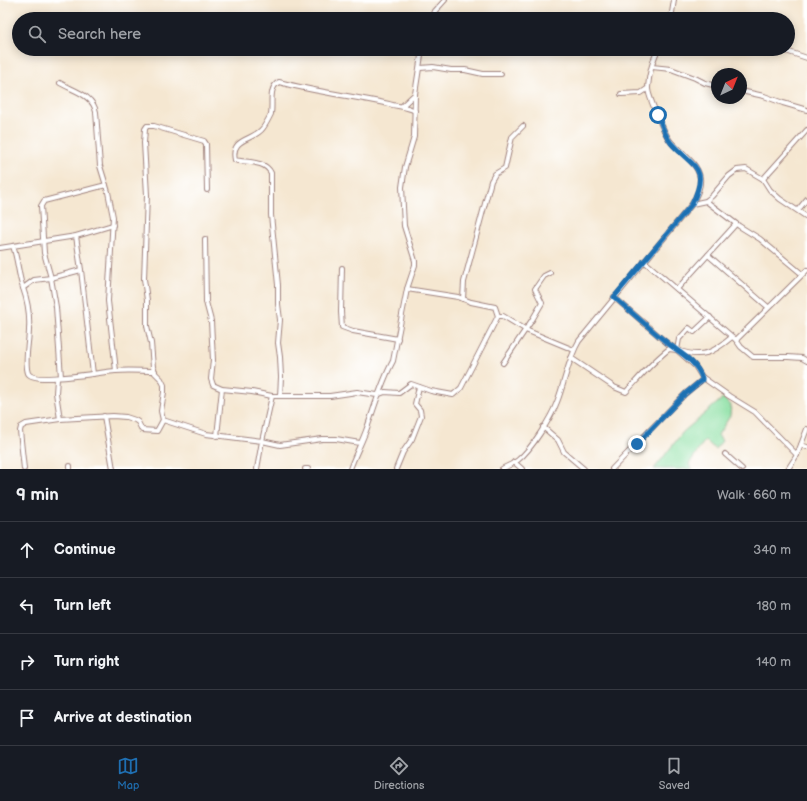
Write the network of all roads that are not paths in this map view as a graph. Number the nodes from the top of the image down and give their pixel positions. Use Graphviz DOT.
graph roads {
  1 [pos="445,0"];
  2 [pos="674,0"];
  3 [pos="435,12"];
  4 [pos="673,12"];
  5 [pos="795,54"];
  6 [pos="421,56"];
  7 [pos="656,56"];
  8 [pos="807,58"];
  9 [pos="652,67"];
  10 [pos="420,68"];
  11 [pos="501,74"];
  12 [pos="60,83"];
  13 [pos="711,84"];
  14 [pos="647,89"];
  15 [pos="747,92"];
  16 [pos="415,94"];
  17 [pos="621,94"];
  18 [pos="402,106"];
  19 [pos="807,110"];
  20 [pos="415,111"];
  21 [pos="522,126"];
  22 [pos="807,130"];
  23 [pos="763,179"];
  24 [pos="106,185"];
  25 [pos="207,190"];
  26 [pos="807,199"];
  27 [pos="706,201"];
  28 [pos="692,204"];
  29 [pos="798,210"];
  30 [pos="807,217"];
  31 [pos="736,224"];
  32 [pos="113,225"];
  33 [pos="76,236"];
  34 [pos="204,239"];
  35 [pos="44,241"];
  36 [pos="13,246"];
  37 [pos="0,248"];
  38 [pos="708,255"];
  39 [pos="644,261"];
  40 [pos="342,268"];
  41 [pos="81,270"];
  42 [pos="807,270"];
  43 [pos="550,273"];
  44 [pos="802,274"];
  45 [pos="51,278"];
  46 [pos="23,288"];
  47 [pos="407,289"];
  48 [pos="677,289"];
  49 [pos="614,297"];
  50 [pos="463,298"];
  51 [pos="768,307"];
  52 [pos="498,316"];
  53 [pos="710,317"];
  54 [pos="525,329"];
  55 [pos="398,339"];
  56 [pos="734,339"];
  57 [pos="574,350"];
  58 [pos="677,350"];
  59 [pos="571,358"];
  60 [pos="807,361"];
  61 [pos="502,363"];
  62 [pos="116,371"];
  63 [pos="154,371"];
  64 [pos="93,374"];
  65 [pos="59,378"];
  66 [pos="702,378"];
  67 [pos="419,387"];
  68 [pos="222,389"];
  69 [pos="377,395"];
  70 [pos="272,396"];
  71 [pos="280,396"];
  72 [pos="104,416"];
  73 [pos="60,419"];
  74 [pos="163,420"];
  75 [pos="544,427"];
  76 [pos="807,429"];
  77 [pos="218,436"];
  78 [pos="262,441"];
  79 [pos="360,443"];
  80 [pos="801,445"];
  81 [pos="807,447"];
  82 [pos="725,454"];
  83 [pos="797,455"];
  84 [pos="514,462"];
  85 [pos="24,469"];
  86 [pos="113,469"];
  87 [pos="257,469"];
  88 [pos="350,469"];
  89 [pos="396,469"];
  90 [pos="502,469"];
  91 [pos="522,469"];
  92 [pos="584,469"];
  93 [pos="612,469"];
  94 [pos="742,469"];
  95 [pos="788,469"];
  1 -- 3 [label="street"];
  2 -- 4 [label="street"];
  5 -- 8 [label="street"];
  6 -- 10 [label="street"];
  7 -- 9 [label="street"];
  9 -- 13 [label="street"];
  9 -- 14 [label="street"];
  10 -- 11 [label="street"];
  10 -- 16 [label="street"];
  12 -- 24 [label="street"];
  14 -- 17 [label="street"];
  14 -- 28 [label="street"];
  15 -- 19 [label="street"];
  16 -- 18 [label="street"];
  16 -- 20 [label="street"];
  18 -- 20 [label="street"];
  18 -- 71 [label="street"];
  20 -- 47 [label="street"];
  21 -- 50 [label="street"];
  22 -- 23 [label="street"];
  23 -- 27 [label="street"];
  23 -- 29 [label="street"];
  24 -- 32 [label="street"];
  24 -- 35 [label="street"];
  25 -- 63 [label="street"];
  26 -- 29 [label="street"];
  27 -- 28 [label="street"];
  27 -- 31 [label="street"];
  28 -- 39 [label="street"];
  29 -- 30 [label="street"];
  31 -- 38 [label="street"];
  31 -- 44 [label="street"];
  32 -- 33 [label="street"];
  32 -- 62 [label="street"];
  33 -- 35 [label="street"];
  33 -- 41 [label="street"];
  34 -- 68 [label="street"];
  35 -- 36 [label="street"];
  35 -- 45 [label="street"];
  36 -- 37 [label="street"];
  36 -- 46 [label="street"];
  38 -- 48 [label="street"];
  38 -- 51 [label="street"];
  39 -- 48 [label="street"];
  39 -- 49 [label="street"];
  40 -- 55 [label="street"];
  41 -- 45 [label="street"];
  41 -- 64 [label="street"];
  42 -- 44 [label="street"];
  43 -- 54 [label="street"];
  44 -- 51 [label="street"];
  45 -- 46 [label="street"];
  45 -- 65 [label="street"];
  46 -- 65 [label="street"];
  47 -- 50 [label="street"];
  47 -- 55 [label="street"];
  48 -- 53 [label="street"];
  49 -- 57 [label="street"];
  49 -- 58 [label="street"];
  50 -- 52 [label="street"];
  51 -- 56 [label="street"];
  52 -- 54 [label="street"];
  52 -- 67 [label="street"];
  53 -- 56 [label="street"];
  53 -- 58 [label="street"];
  54 -- 57 [label="street"];
  54 -- 61 [label="street"];
  55 -- 69 [label="street"];
  56 -- 58 [label="street"];
  56 -- 60 [label="street"];
  57 -- 59 [label="street"];
  58 -- 59 [label="street"];
  58 -- 66 [label="street"];
  59 -- 75 [label="street"];
  62 -- 63 [label="street"];
  62 -- 64 [label="street"];
  63 -- 74 [label="street"];
  64 -- 65 [label="street"];
  65 -- 73 [label="street"];
  66 -- 83 [label="street"];
  66 -- 93 [label="street"];
  67 -- 69 [label="street"];
  67 -- 89 [label="street"];
  68 -- 70 [label="street"];
  68 -- 77 [label="street"];
  69 -- 71 [label="street"];
  69 -- 79 [label="street"];
  70 -- 71 [label="street"];
  70 -- 78 [label="street"];
  72 -- 73 [label="street"];
  72 -- 74 [label="street"];
  72 -- 86 [label="street"];
  73 -- 85 [label="street"];
  74 -- 77 [label="street"];
  75 -- 84 [label="street"];
  75 -- 92 [label="street"];
  76 -- 80 [label="street"];
  77 -- 78 [label="street"];
  78 -- 79 [label="street"];
  78 -- 87 [label="street"];
  79 -- 88 [label="street"];
  80 -- 81 [label="street"];
  80 -- 83 [label="street"];
  82 -- 94 [label="street"];
  83 -- 95 [label="street"];
  84 -- 90 [label="street"];
  84 -- 91 [label="street"];
}
